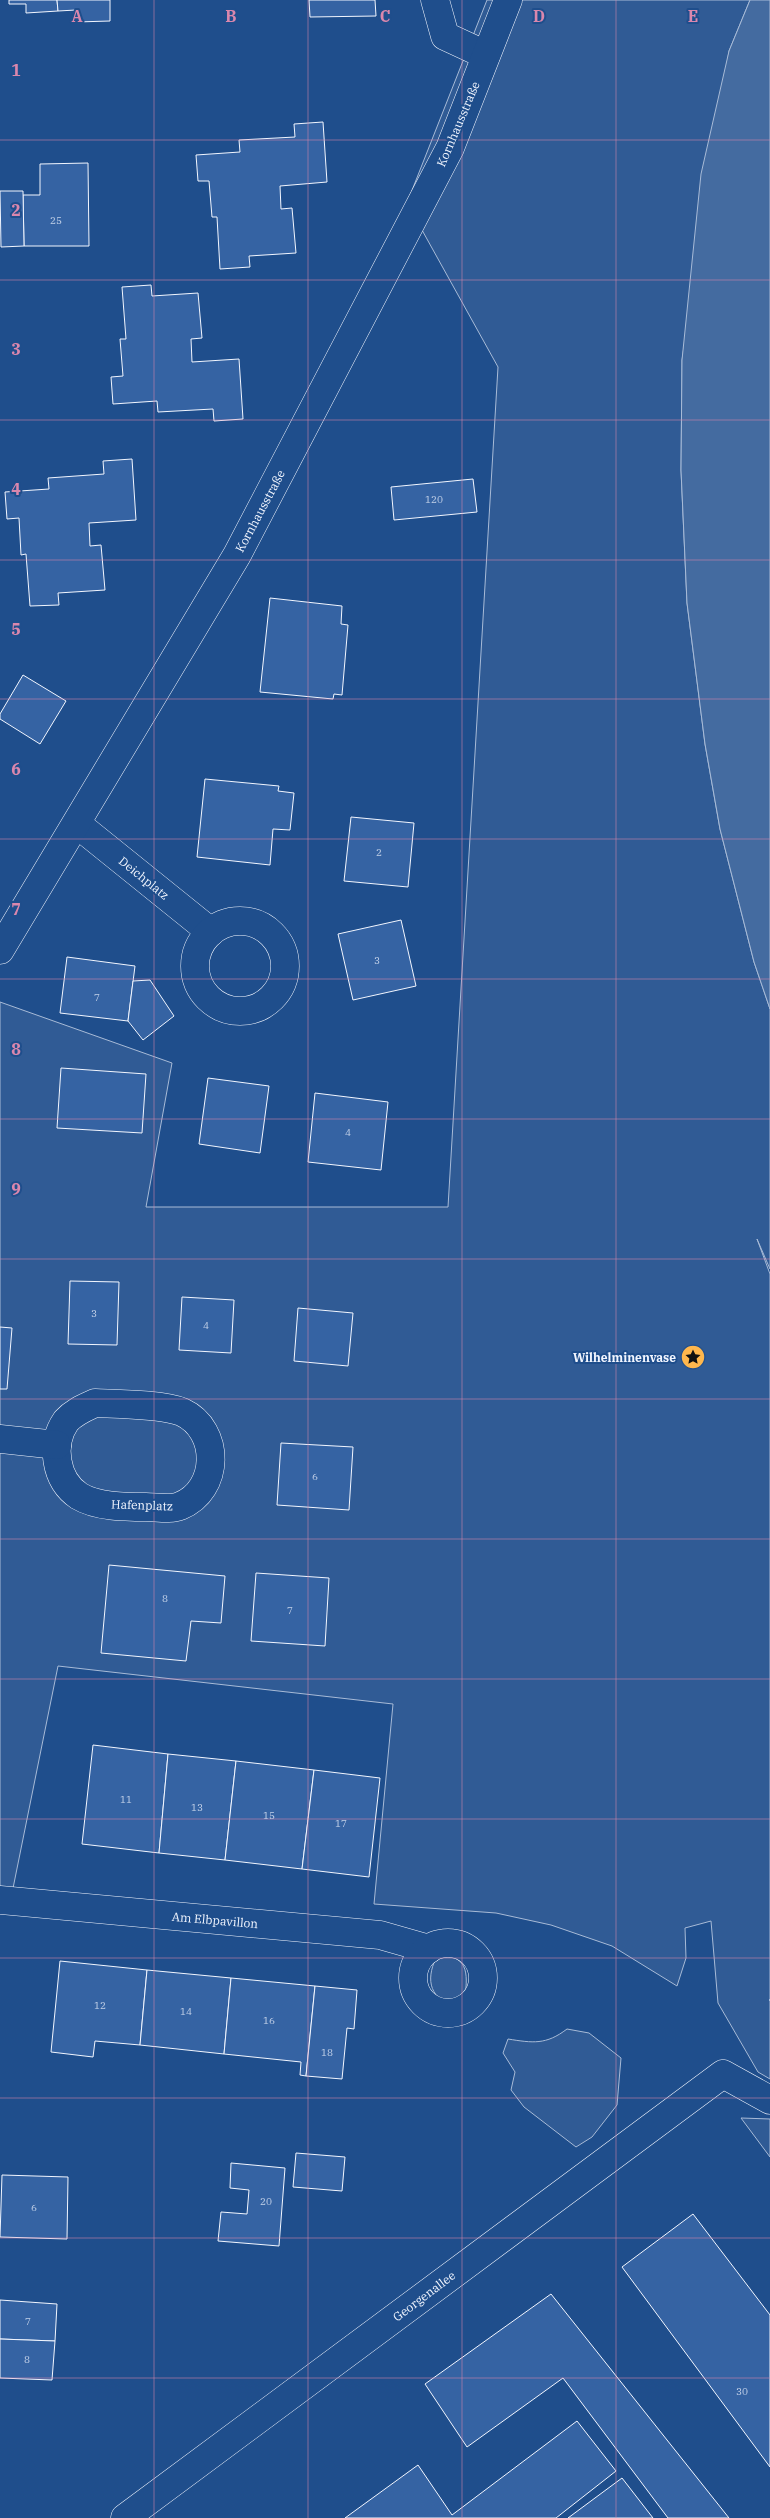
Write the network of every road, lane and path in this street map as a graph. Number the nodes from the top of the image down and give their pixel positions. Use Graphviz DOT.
graph roads {
  1 [pos="436,0"];
  2 [pos="508,0"];
  3 [pos="486,55"];
  4 [pos="77,824"];
  5 [pos="211,932"];
  6 [pos="0,950"];
  7 [pos="0,1439"];
  8 [pos="57,1445"];
  9 [pos="0,1900"];
  10 [pos="429,1949"];
  11 [pos="770,2100"];
  12 [pos="126,2518"];
  1 -- 3 [label="street"];
  2 -- 3 [label="street, Kornhausstraße"];
  3 -- 4 [label="street, Kornhausstraße"];
  4 -- 5 [label="street, Deichplatz"];
  4 -- 6 [label="street, Kornhausstraße"];
  7 -- 8 [label="street"];
  8 -- 8 [label="street, Hafenplatz"];
  9 -- 10 [label="street, Am Elbpavillon"];
  11 -- 12 [label="street, Georgenallee"];
}
